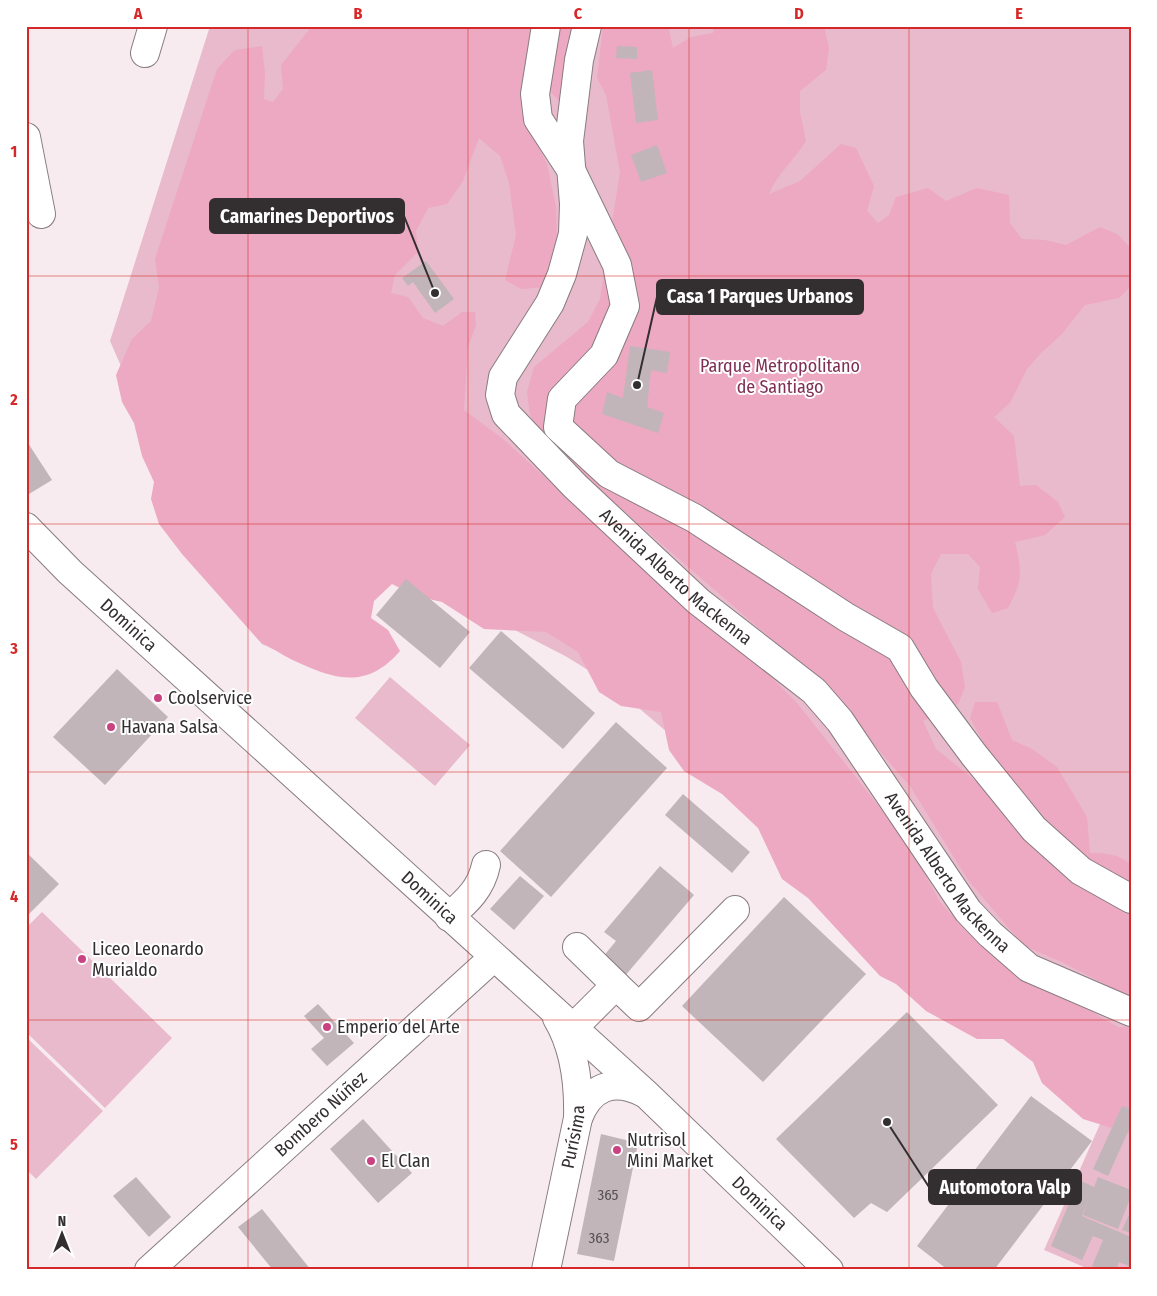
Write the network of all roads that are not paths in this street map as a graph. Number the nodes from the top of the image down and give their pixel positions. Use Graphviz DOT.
graph roads {
  1 [pos="153,26"];
  2 [pos="546,26"];
  3 [pos="587,26"];
  4 [pos="145,53"];
  5 [pos="26,137"];
  6 [pos="570,168"];
  7 [pos="41,214"];
  8 [pos="26,527"];
  9 [pos="486,865"];
  10 [pos="1131,899"];
  11 [pos="735,910"];
  12 [pos="449,917"];
  13 [pos="577,947"];
  14 [pos="494,957"];
  15 [pos="616,985"];
  16 [pos="550,1006"];
  17 [pos="1131,1012"];
  18 [pos="573,1028"];
  19 [pos="645,1093"];
  20 [pos="578,1118"];
  21 [pos="149,1270"];
  22 [pos="546,1270"];
  23 [pos="829,1270"];
  1 -- 4 [label="street"];
  2 -- 6 [label="street"];
  3 -- 6 [label="street, Avenida Alberto Mackenna"];
  5 -- 7 [label="street"];
  6 -- 10 [label="street"];
  6 -- 17 [label="street, Avenida Alberto Mackenna"];
  8 -- 12 [label="street, Dominica"];
  9 -- 12 [label="street"];
  11 -- 15 [label="street"];
  12 -- 14 [label="street, Dominica"];
  13 -- 15 [label="street"];
  14 -- 16 [label="street, Dominica"];
  14 -- 21 [label="street, Bombero Núñez"];
  15 -- 18 [label="street"];
  16 -- 18 [label="street, Dominica"];
  16 -- 20 [label="street, Purísima"];
  18 -- 19 [label="street, Dominica"];
  19 -- 20 [label="street"];
  19 -- 23 [label="street, Dominica"];
  20 -- 22 [label="street, Purísima"];
}
